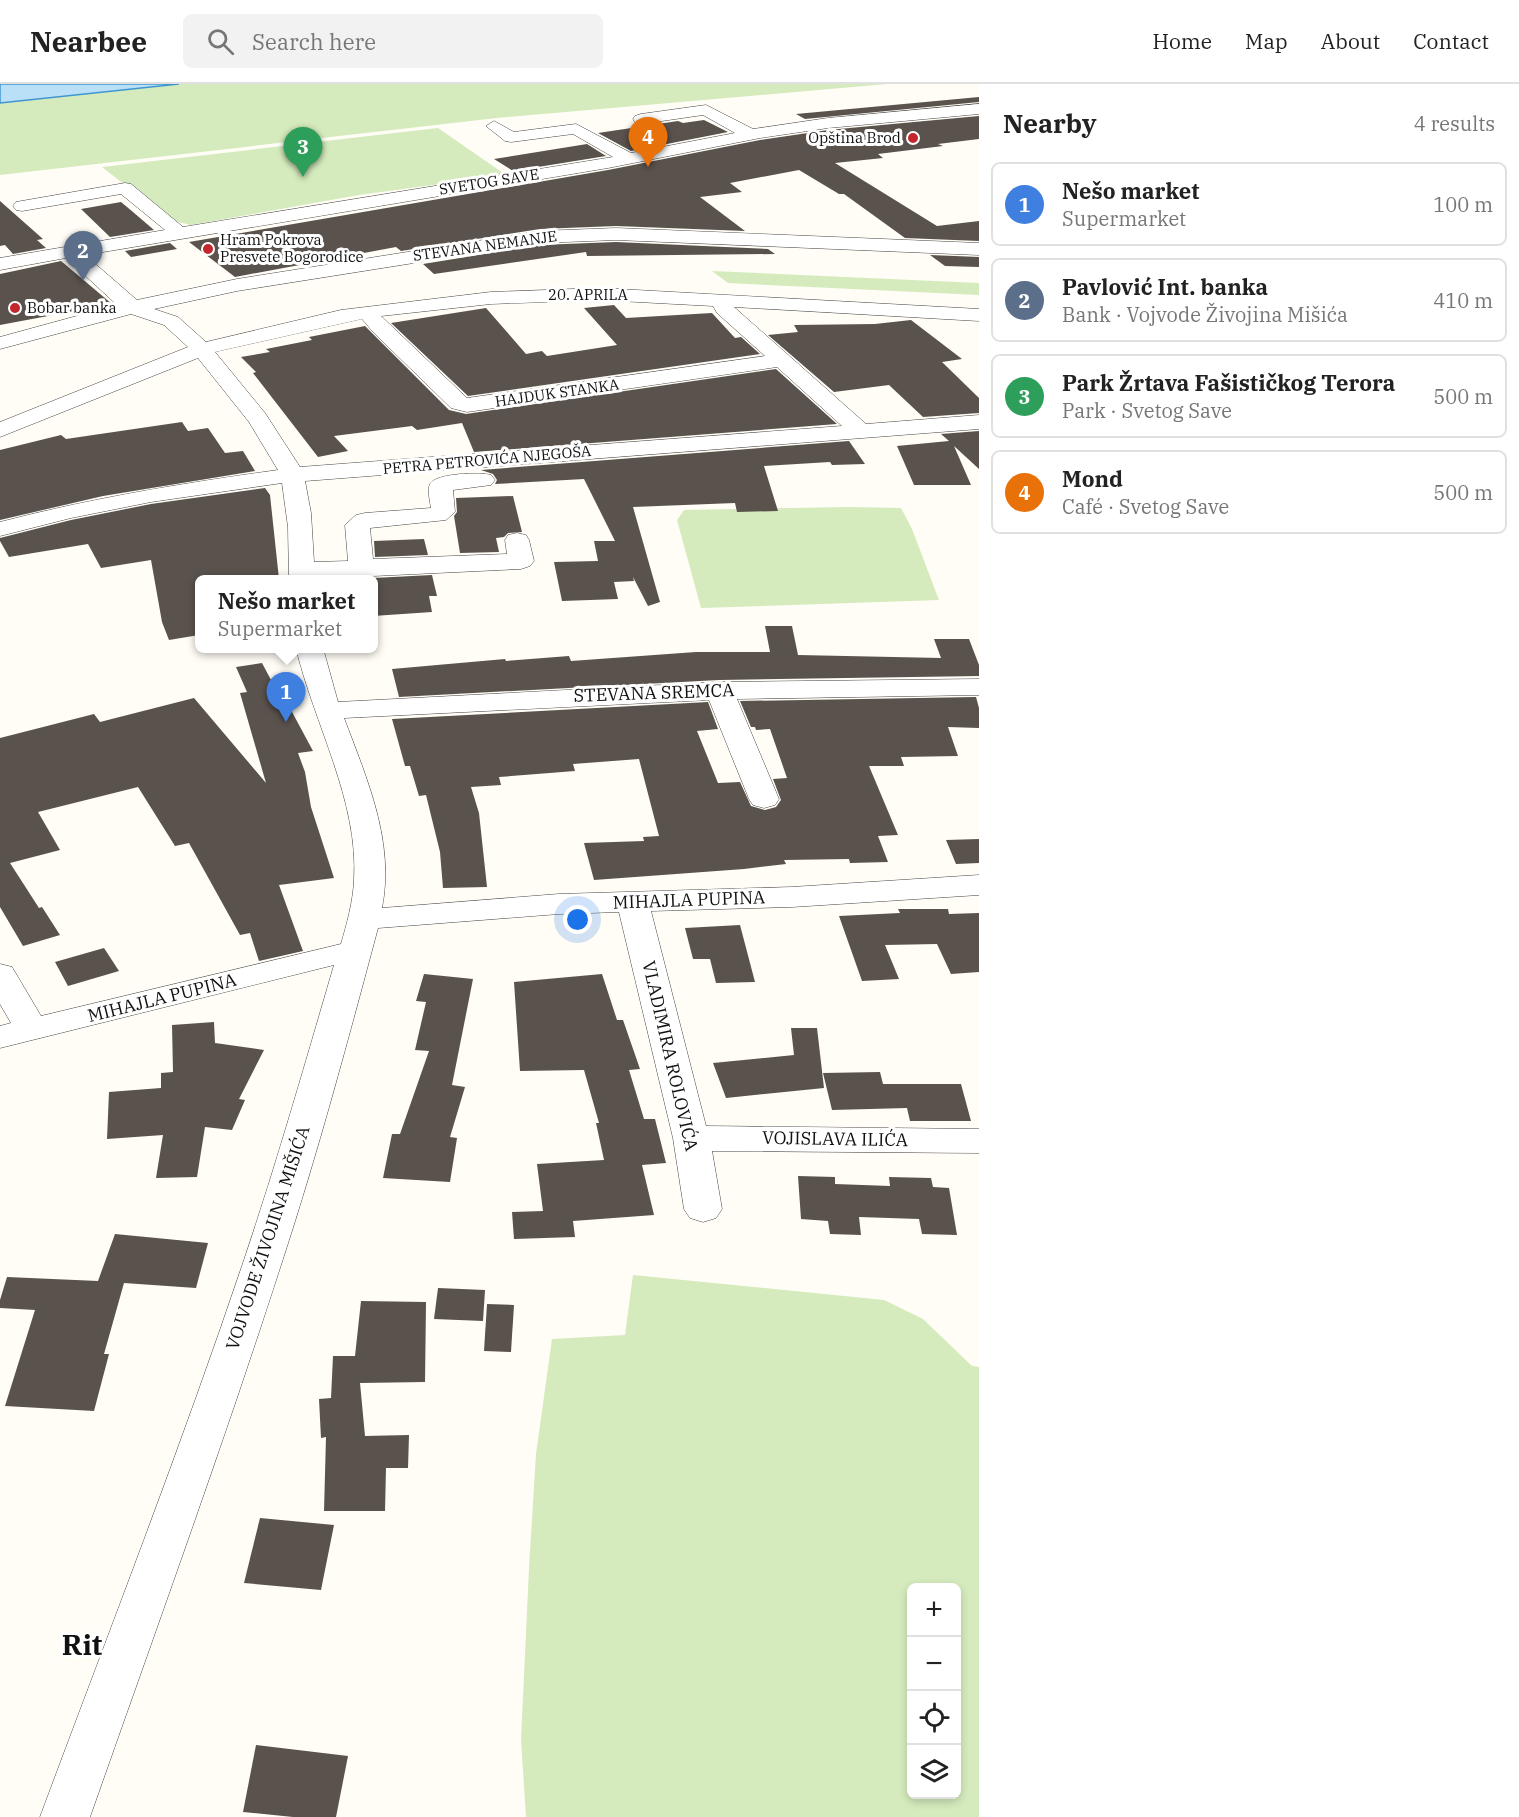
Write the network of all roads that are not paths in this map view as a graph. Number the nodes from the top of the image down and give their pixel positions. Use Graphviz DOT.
graph roads {
  1 [pos="979,109"];
  2 [pos="556,113"];
  3 [pos="641,118"];
  4 [pos="494,126"];
  5 [pos="576,129"];
  6 [pos="751,135"];
  7 [pos="628,159"];
  8 [pos="22,206"];
  9 [pos="182,234"];
  10 [pos="979,249"];
  11 [pos="70,252"];
  12 [pos="0,264"];
  13 [pos="722,300"];
  14 [pos="134,308"];
  15 [pos="367,312"];
  16 [pos="979,315"];
  17 [pos="0,343"];
  18 [pos="201,349"];
  19 [pos="783,360"];
  20 [pos="979,422"];
  21 [pos="0,430"];
  22 [pos="862,432"];
  23 [pos="516,459"];
  24 [pos="292,475"];
  25 [pos="0,529"];
  26 [pos="517,540"];
  27 [pos="361,567"];
  28 [pos="302,575"];
  29 [pos="310,653"];
  30 [pos="979,687"];
  31 [pos="719,690"];
  32 [pos="329,711"];
  33 [pos="764,799"];
  34 [pos="979,885"];
  35 [pos="633,903"];
  36 [pos="359,934"];
  37 [pos="0,974"];
  38 [pos="16,1033"];
  39 [pos="691,1138"];
  40 [pos="979,1141"];
  41 [pos="703,1209"];
  42 [pos="65,1817"];
  1 -- 6 [label="street, SVETOG SAVE"];
  2 -- 5 [label="street"];
  3 -- 6 [label="street"];
  4 -- 5 [label="street"];
  5 -- 7 [label="street"];
  6 -- 7 [label="street, SVETOG SAVE"];
  7 -- 9 [label="street, SVETOG SAVE"];
  8 -- 9 [label="street"];
  9 -- 11 [label="street, SVETOG SAVE"];
  10 -- 14 [label="street, STEVANA NEMANJE"];
  11 -- 12 [label="street, SVETOG SAVE"];
  11 -- 14 [label="street"];
  13 -- 15 [label="street, 20. APRILA"];
  13 -- 16 [label="street, 20. APRILA"];
  13 -- 19 [label="street"];
  14 -- 17 [label="street, STEVANA NEMANJE"];
  14 -- 18 [label="street"];
  15 -- 18 [label="street, 20. APRILA"];
  15 -- 19 [label="street, HAJDUK STANKA"];
  18 -- 21 [label="street, 20. APRILA"];
  18 -- 24 [label="street"];
  19 -- 22 [label="street"];
  20 -- 22 [label="street, PETRA PETROVIĆA NJEGOŠA"];
  22 -- 23 [label="street, PETRA PETROVIĆA NJEGOŠA"];
  23 -- 24 [label="street, PETRA PETROVIĆA NJEGOŠA"];
  23 -- 27 [label="street"];
  24 -- 25 [label="street, PETRA PETROVIĆA NJEGOŠA"];
  24 -- 28 [label="street"];
  26 -- 27 [label="street"];
  27 -- 28 [label="street"];
  29 -- 32 [label="street, VOJVODE ŽIVOJINA MIŠIĆA"];
  30 -- 31 [label="street, STEVANA SREMCA"];
  31 -- 32 [label="street, STEVANA SREMCA"];
  31 -- 33 [label="street"];
  32 -- 36 [label="street, VOJVODE ŽIVOJINA MIŠIĆA"];
  34 -- 35 [label="street, MIHAJLA PUPINA"];
  35 -- 36 [label="street, MIHAJLA PUPINA"];
  35 -- 39 [label="street, VLADIMIRA ROLOVIĆA"];
  36 -- 38 [label="street, MIHAJLA PUPINA"];
  36 -- 42 [label="street, VOJVODE ŽIVOJINA MIŠIĆA"];
  37 -- 38 [label="street, MIHAJLA PUPINA"];
  39 -- 40 [label="street, VOJISLAVA ILIĆA"];
  39 -- 41 [label="street, VLADIMIRA ROLOVIĆA"];
}
